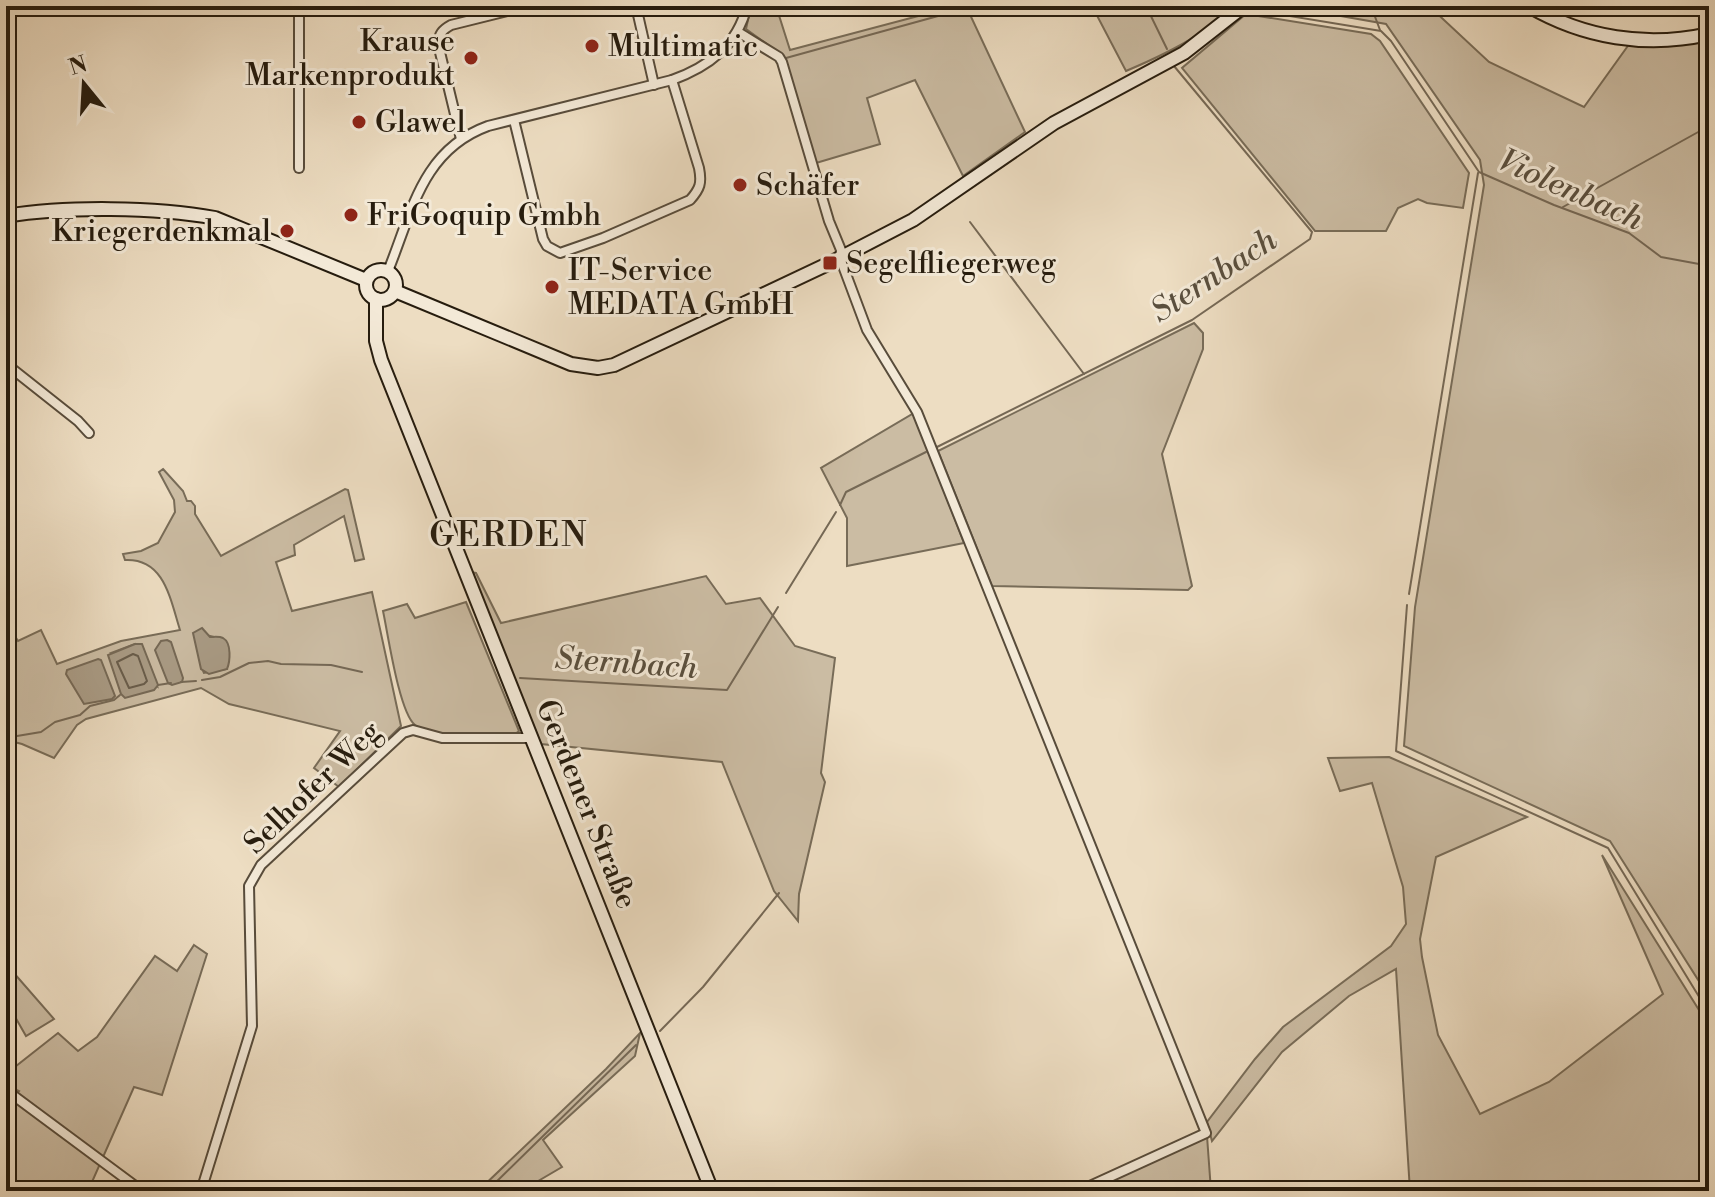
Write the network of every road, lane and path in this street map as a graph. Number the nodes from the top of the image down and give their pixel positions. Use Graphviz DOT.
graph roads {
  1 [pos="299,6"];
  2 [pos="528,6"];
  3 [pos="636,6"];
  4 [pos="747,6"];
  5 [pos="1244,6"];
  6 [pos="1529,6"];
  7 [pos="738,32"];
  8 [pos="1709,34"];
  9 [pos="672,80"];
  10 [pos="654,85"];
  11 [pos="514,120"];
  12 [pos="461,139"];
  13 [pos="299,168"];
  14 [pos="6,216"];
  15 [pos="840,258"];
  16 [pos="388,271"];
  17 [pos="366,280"];
  18 [pos="395,291"];
  19 [pos="376,299"];
  20 [pos="6,364"];
  21 [pos="89,433"];
  22 [pos="533,738"];
  23 [pos="6,1090"];
  24 [pos="142,1191"];
  25 [pos="201,1191"];
  26 [pos="712,1191"];
  27 [pos="1079,1191"];
  1 -- 13 [label="street"];
  2 -- 12 [label="street"];
  3 -- 10 [label="street"];
  4 -- 7 [label="street"];
  5 -- 15 [label="main road"];
  6 -- 8 [label="main road"];
  7 -- 9 [label="street"];
  7 -- 15 [label="street"];
  9 -- 10 [label="street"];
  9 -- 11 [label="street"];
  10 -- 11 [label="street"];
  11 -- 12 [label="street"];
  12 -- 16 [label="street"];
  14 -- 17 [label="main road"];
  15 -- 18 [label="main road"];
  15 -- 27 [label="street"];
  16 -- 17 [label="main road"];
  16 -- 18 [label="main road"];
  17 -- 19 [label="main road"];
  18 -- 19 [label="main road"];
  19 -- 22 [label="main road, Gerdener Straße"];
  20 -- 21 [label="street"];
  22 -- 25 [label="street, Selhofer Weg"];
  22 -- 26 [label="main road, Gerdener Straße"];
  23 -- 24 [label="street"];
}
